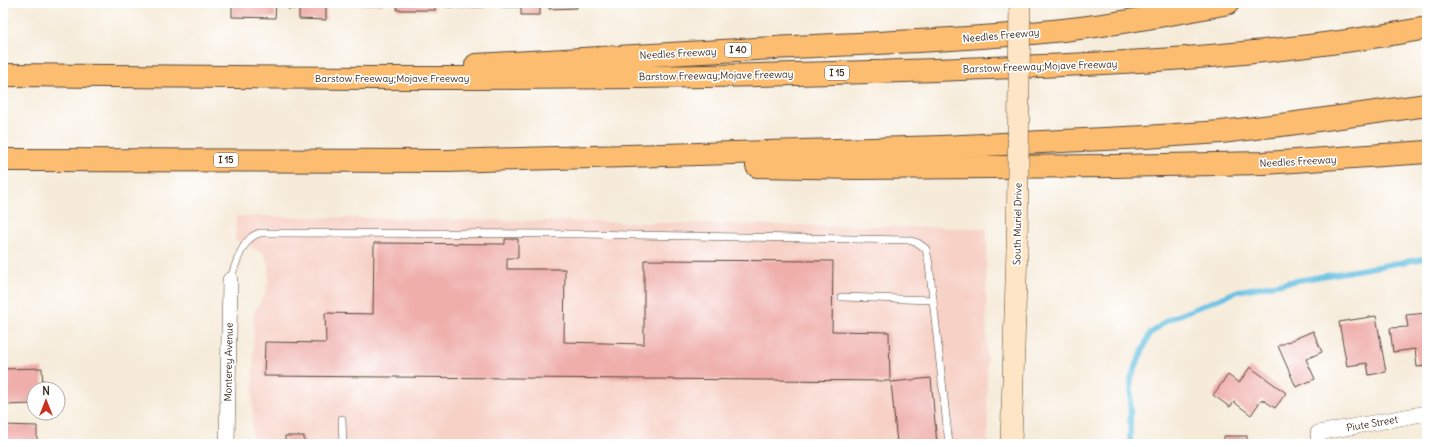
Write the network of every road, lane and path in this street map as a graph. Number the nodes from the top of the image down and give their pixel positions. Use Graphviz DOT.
graph roads {
  1 [pos="1020,3"];
  2 [pos="1228,3"];
  3 [pos="1427,28"];
  4 [pos="3,75"];
  5 [pos="245,78"];
  6 [pos="1427,105"];
  7 [pos="1427,152"];
  8 [pos="3,160"];
  9 [pos="448,161"];
  10 [pos="230,280"];
  11 [pos="842,297"];
  12 [pos="933,300"];
  13 [pos="1427,413"];
  14 [pos="342,419"];
  15 [pos="1318,439"];
  16 [pos="227,444"];
  17 [pos="343,444"];
  18 [pos="949,444"];
  19 [pos="1011,444"];
  1 -- 19 [label="street, South Muriel Drive, bridge"];
  2 -- 5 [label="highway, Needles Freeway / I 40"];
  3 -- 5 [label="highway, Barstow Freeway;Mojave Freeway / I 15"];
  4 -- 5 [label="highway, Barstow Freeway;Mojave Freeway / I 15"];
  6 -- 9 [label="highway, I 15"];
  7 -- 9 [label="highway, Needles Freeway"];
  8 -- 9 [label="highway, I 15"];
  10 -- 12 [label="lane"];
  10 -- 16 [label="street, Monterey Avenue"];
  11 -- 12 [label="lane"];
  12 -- 18 [label="lane"];
  13 -- 15 [label="street, Piute Street"];
  14 -- 17 [label="lane"];
}
